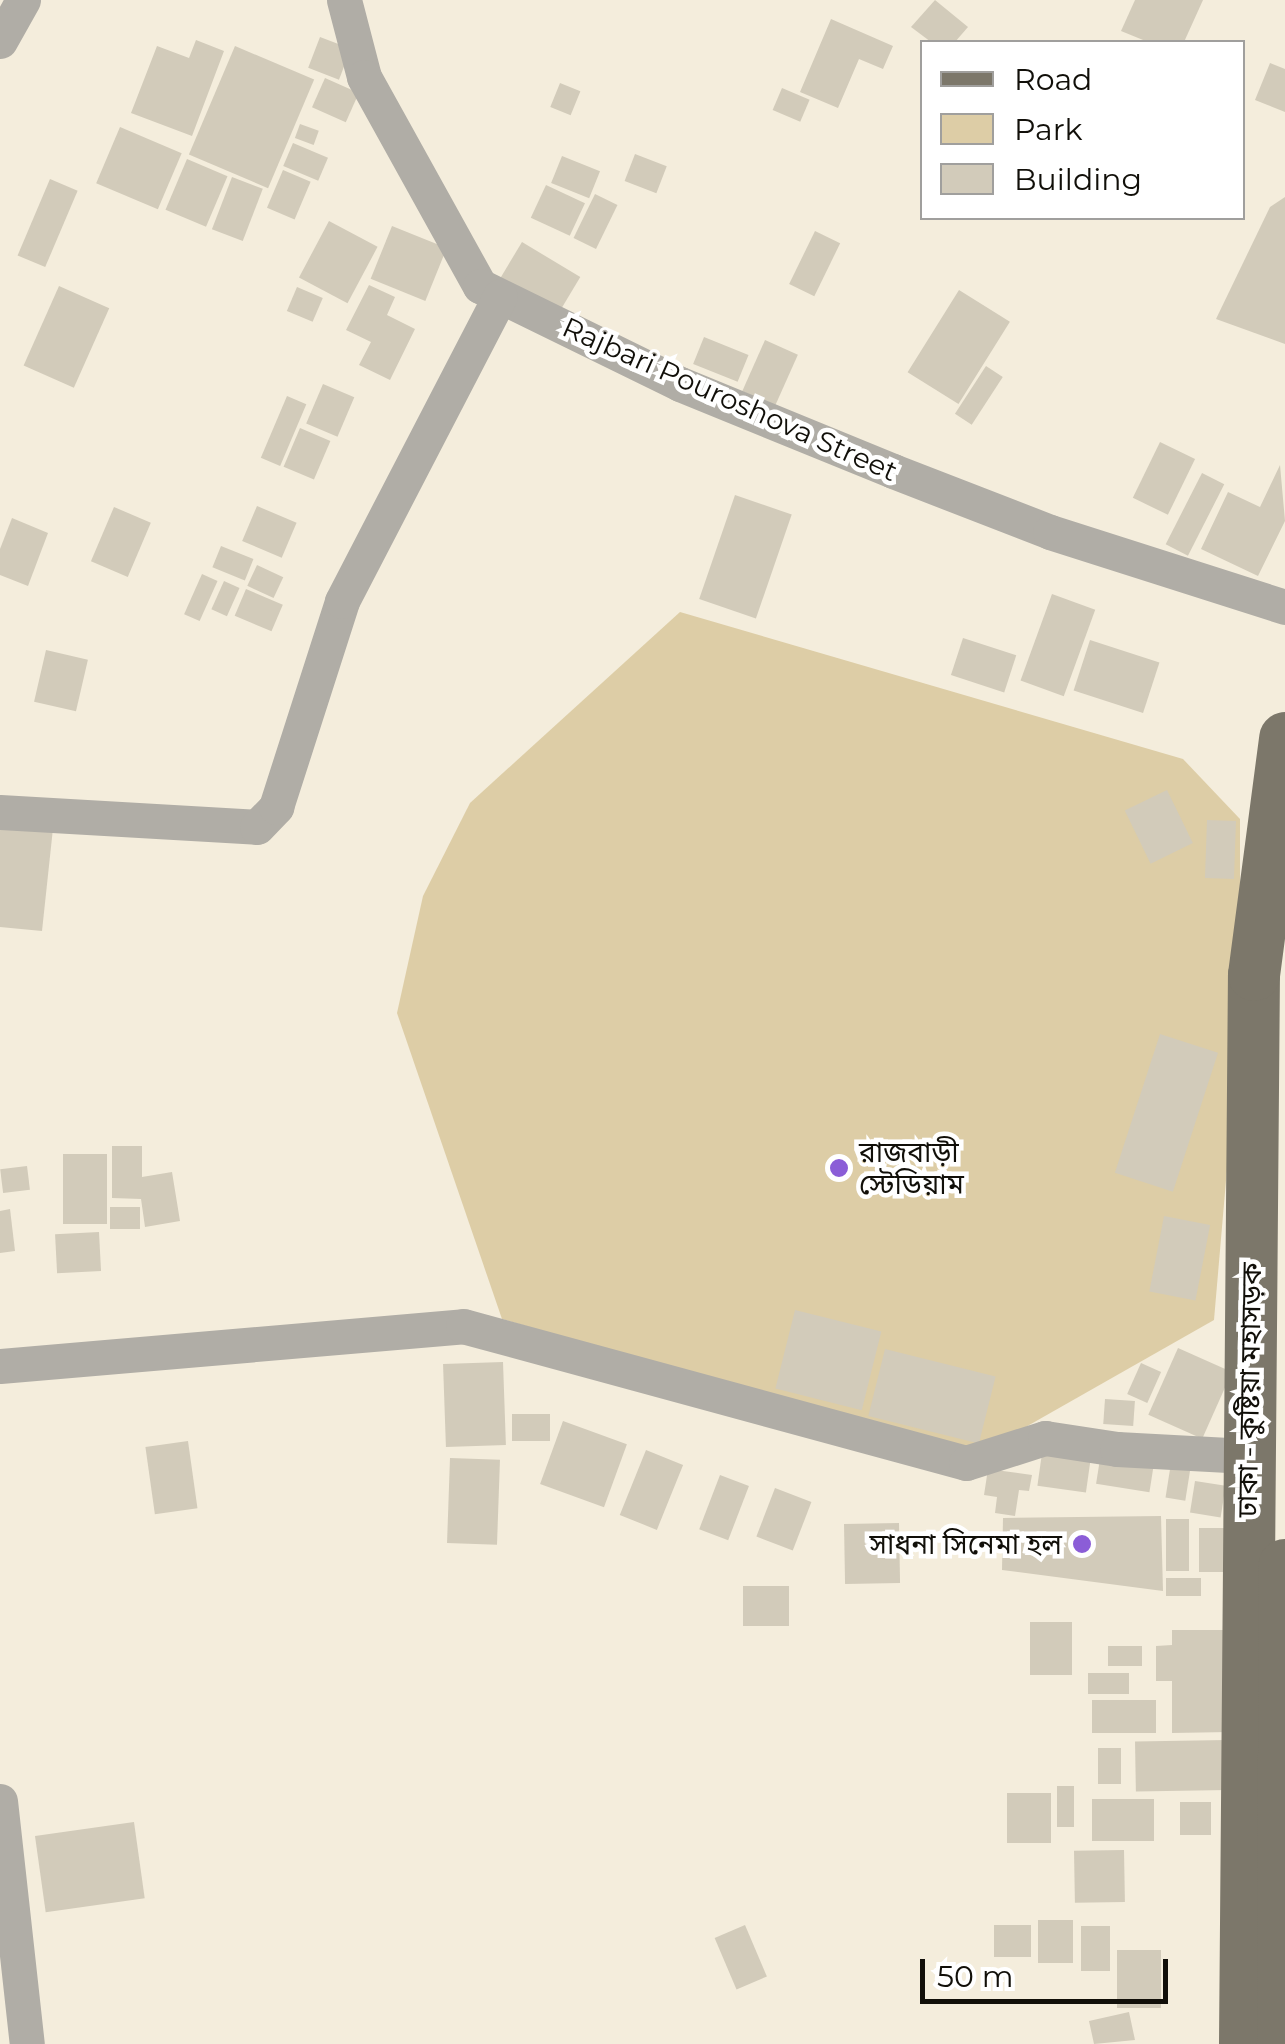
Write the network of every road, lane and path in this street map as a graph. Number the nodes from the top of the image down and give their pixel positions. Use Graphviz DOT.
graph roads {
  1 [pos="23,0"];
  2 [pos="344,0"];
  3 [pos="0,42"];
  4 [pos="500,296"];
  5 [pos="1285,607"];
  6 [pos="1285,738"];
  7 [pos="0,812"];
  8 [pos="0,1366"];
  9 [pos="1246,1456"];
  10 [pos="1285,1566"];
  11 [pos="1284,1780"];
  12 [pos="0,1801"];
  13 [pos="27,2044"];
  14 [pos="1245,2044"];
  15 [pos="1284,2044"];
  1 -- 3 [label="street"];
  2 -- 4 [label="street, Rajbari Pouroshova Street"];
  4 -- 5 [label="street, Rajbari Pouroshova Street"];
  4 -- 7 [label="street"];
  6 -- 9 [label="main road, ঢাকা - কুষ্টিয়া মহাসড়ক"];
  8 -- 9 [label="street"];
  9 -- 14 [label="main road, ঢাকা - কুষ্টিয়া মহাসড়ক"];
  10 -- 11 [label="main road"];
  11 -- 15 [label="main road"];
  12 -- 13 [label="street"];
}
